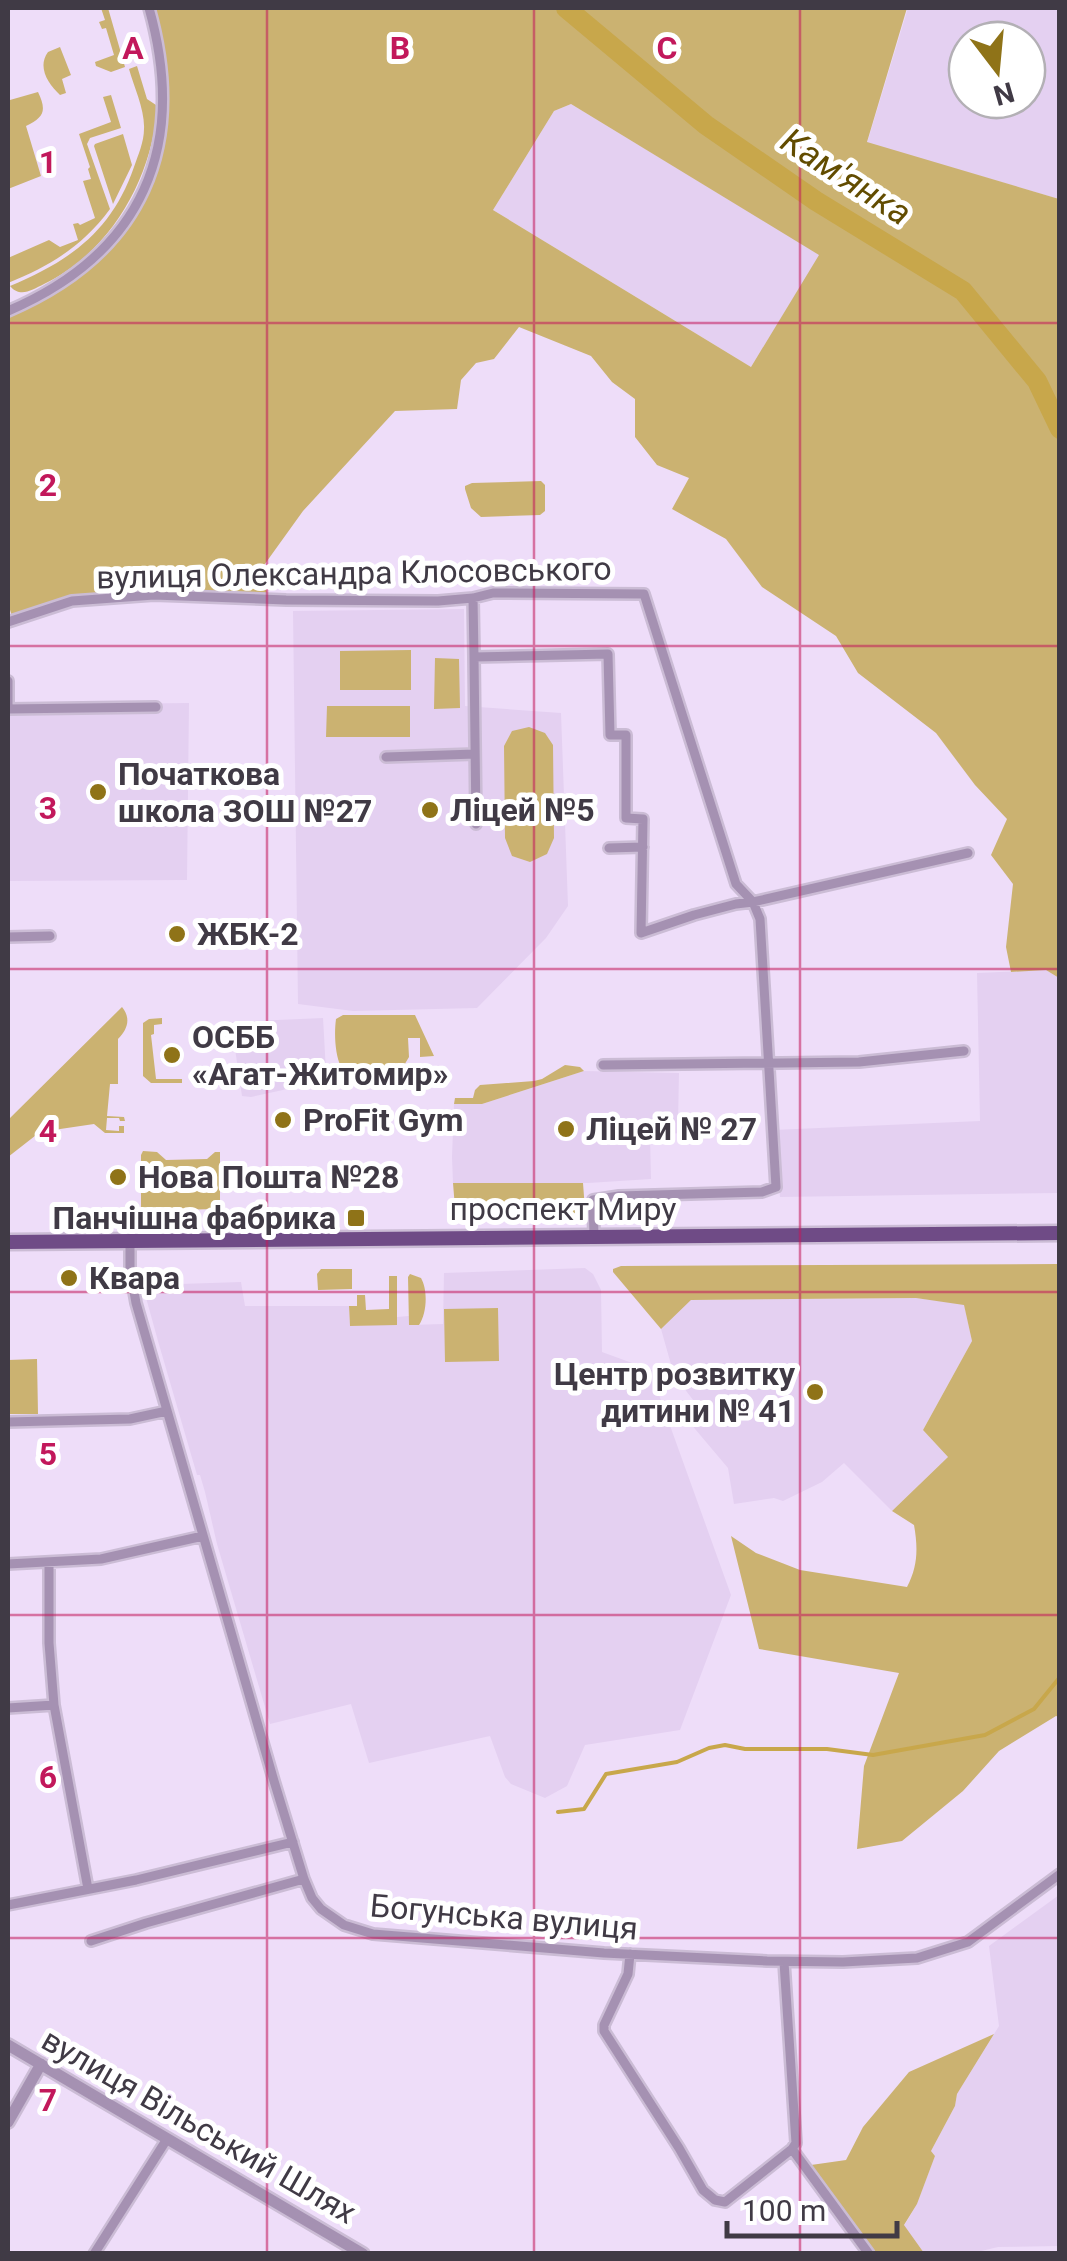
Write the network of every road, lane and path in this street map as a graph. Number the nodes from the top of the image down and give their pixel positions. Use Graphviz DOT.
graph roads {
  1 [pos="149,8"];
  2 [pos="8,310"];
  3 [pos="473,598"];
  4 [pos="8,622"];
  5 [pos="474,657"];
  6 [pos="8,681"];
  7 [pos="156,707"];
  8 [pos="475,754"];
  9 [pos="386,757"];
  10 [pos="476,824"];
  11 [pos="643,847"];
  12 [pos="609,848"];
  13 [pos="968,854"];
  14 [pos="753,902"];
  15 [pos="50,936"];
  16 [pos="8,937"];
  17 [pos="964,1051"];
  18 [pos="768,1064"];
  19 [pos="603,1065"];
  20 [pos="1060,1234"];
  21 [pos="594,1236"];
  22 [pos="130,1241"];
  23 [pos="8,1242"];
  24 [pos="167,1411"];
  25 [pos="8,1422"];
  26 [pos="203,1536"];
  27 [pos="49,1563"];
  28 [pos="8,1564"];
  29 [pos="54,1705"];
  30 [pos="8,1708"];
  31 [pos="293,1842"];
  32 [pos="1060,1874"];
  33 [pos="304,1879"];
  34 [pos="88,1889"];
  35 [pos="8,1906"];
  36 [pos="91,1941"];
  37 [pos="630,1954"];
  38 [pos="784,1962"];
  39 [pos="8,2045"];
  40 [pos="41,2064"];
  41 [pos="8,2122"];
  42 [pos="167,2139"];
  43 [pos="792,2149"];
  44 [pos="94,2254"];
  45 [pos="363,2254"];
  46 [pos="869,2254"];
  1 -- 2 [label="street"];
  3 -- 4 [label="street, вулиця Олександра Клосовського"];
  3 -- 5 [label="street"];
  3 -- 14 [label="street, вулиця Олександра Клосовського"];
  5 -- 8 [label="street"];
  5 -- 11 [label="street"];
  6 -- 7 [label="street"];
  8 -- 9 [label="street"];
  8 -- 10 [label="street"];
  11 -- 12 [label="street"];
  11 -- 14 [label="street"];
  13 -- 14 [label="street"];
  14 -- 18 [label="street"];
  15 -- 16 [label="street"];
  17 -- 18 [label="street"];
  18 -- 19 [label="street"];
  18 -- 21 [label="street"];
  20 -- 21 [label="main road, проспект Миру"];
  21 -- 22 [label="main road, проспект Миру"];
  22 -- 23 [label="main road, проспект Миру"];
  22 -- 24 [label="street, Богунська вулиця"];
  24 -- 25 [label="street"];
  24 -- 26 [label="street, Богунська вулиця"];
  26 -- 27 [label="street"];
  26 -- 31 [label="street, Богунська вулиця"];
  27 -- 28 [label="street"];
  27 -- 29 [label="street"];
  29 -- 30 [label="street"];
  29 -- 34 [label="street"];
  31 -- 33 [label="street, Богунська вулиця"];
  31 -- 34 [label="street"];
  32 -- 38 [label="street, Богунська вулиця"];
  33 -- 36 [label="street"];
  33 -- 37 [label="street, Богунська вулиця"];
  34 -- 35 [label="street"];
  37 -- 38 [label="street, Богунська вулиця"];
  37 -- 43 [label="street"];
  38 -- 43 [label="street"];
  39 -- 40 [label="street, вулиця Вільський Шлях"];
  40 -- 41 [label="street"];
  40 -- 42 [label="street, вулиця Вільський Шлях"];
  42 -- 44 [label="street"];
  42 -- 45 [label="street, вулиця Вільський Шлях"];
  43 -- 46 [label="street"];
}
